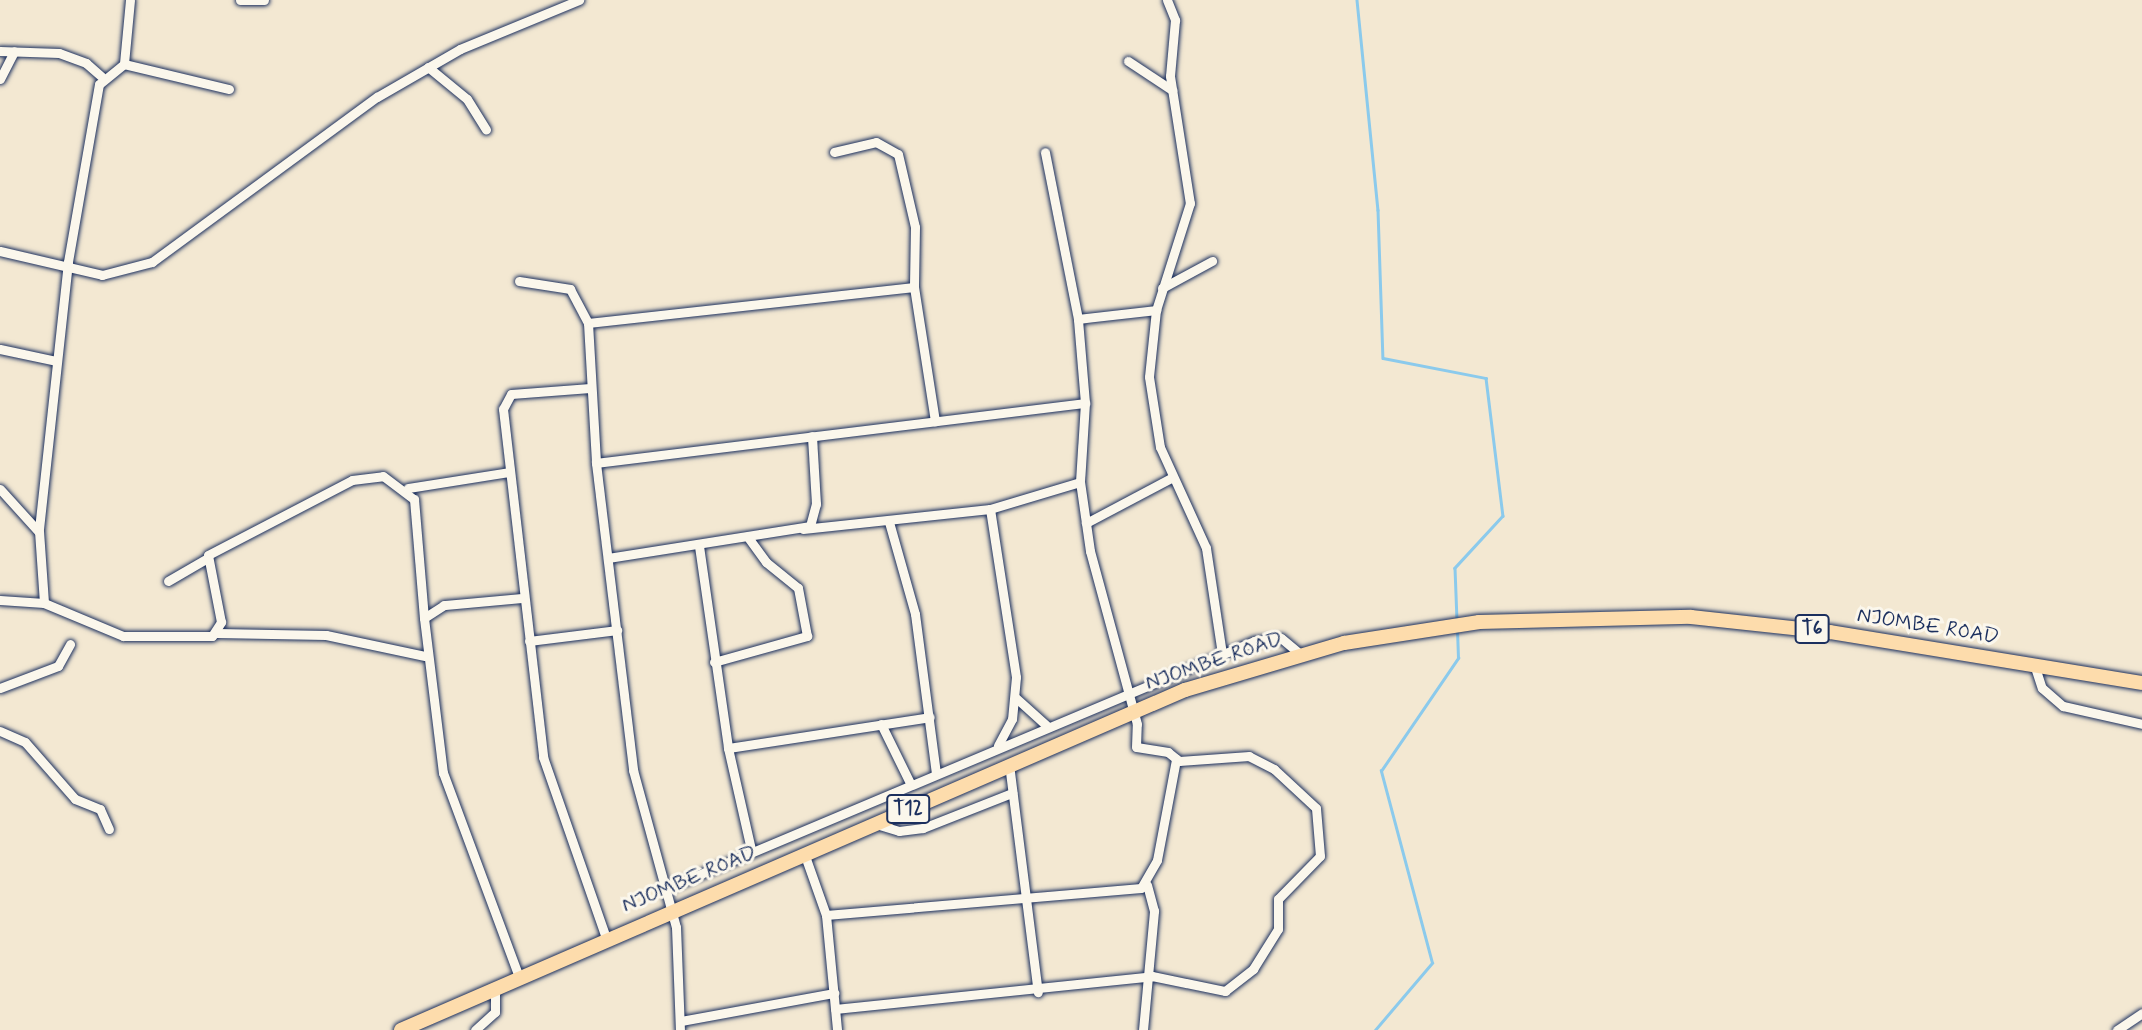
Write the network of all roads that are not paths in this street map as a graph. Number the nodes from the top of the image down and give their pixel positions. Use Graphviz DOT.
graph roads {
  1 [pos="130,0"];
  2 [pos="240,0"];
  3 [pos="264,0"];
  4 [pos="579,0"];
  5 [pos="1167,0"];
  6 [pos="0,51"];
  7 [pos="14,51"];
  8 [pos="1128,61"];
  9 [pos="124,64"];
  10 [pos="428,67"];
  11 [pos="102,78"];
  12 [pos="0,79"];
  13 [pos="229,89"];
  14 [pos="1172,90"];
  15 [pos="486,129"];
  16 [pos="834,152"];
  17 [pos="1045,152"];
  18 [pos="0,251"];
  19 [pos="1212,261"];
  20 [pos="68,262"];
  21 [pos="519,281"];
  22 [pos="914,287"];
  23 [pos="1162,288"];
  24 [pos="1156,310"];
  25 [pos="1078,319"];
  26 [pos="587,323"];
  27 [pos="0,349"];
  28 [pos="56,360"];
  29 [pos="590,388"];
  30 [pos="1085,403"];
  31 [pos="935,421"];
  32 [pos="812,436"];
  33 [pos="596,463"];
  34 [pos="509,472"];
  35 [pos="1171,478"];
  36 [pos="1080,482"];
  37 [pos="408,488"];
  38 [pos="0,489"];
  39 [pos="990,509"];
  40 [pos="890,522"];
  41 [pos="1086,523"];
  42 [pos="803,529"];
  43 [pos="38,531"];
  44 [pos="749,539"];
  45 [pos="699,546"];
  46 [pos="608,558"];
  47 [pos="206,559"];
  48 [pos="168,581"];
  49 [pos="523,598"];
  50 [pos="0,600"];
  51 [pos="44,603"];
  52 [pos="424,618"];
  53 [pos="1428,629"];
  54 [pos="617,630"];
  55 [pos="217,633"];
  56 [pos="529,641"];
  57 [pos="70,644"];
  58 [pos="1222,654"];
  59 [pos="1300,654"];
  60 [pos="425,656"];
  61 [pos="714,662"];
  62 [pos="2034,664"];
  63 [pos="2142,683"];
  64 [pos="0,688"];
  65 [pos="1127,695"];
  66 [pos="1016,698"];
  67 [pos="1133,712"];
  68 [pos="930,717"];
  69 [pos="881,724"];
  70 [pos="2142,724"];
  71 [pos="1047,726"];
  72 [pos="0,730"];
  73 [pos="996,747"];
  74 [pos="728,748"];
  75 [pos="1176,759"];
  76 [pos="1009,762"];
  77 [pos="936,773"];
  78 [pos="911,785"];
  79 [pos="1012,793"];
  80 [pos="875,823"];
  81 [pos="109,829"];
  82 [pos="751,849"];
  83 [pos="804,853"];
  84 [pos="1147,885"];
  85 [pos="665,889"];
  86 [pos="1026,898"];
  87 [pos="672,909"];
  88 [pos="826,915"];
  89 [pos="606,938"];
  90 [pos="519,977"];
  91 [pos="1147,977"];
  92 [pos="495,988"];
  93 [pos="1038,992"];
  94 [pos="834,993"];
  95 [pos="835,1009"];
  96 [pos="2142,1013"];
  97 [pos="680,1026"];
  98 [pos="401,1030"];
  99 [pos="475,1030"];
  100 [pos="837,1030"];
  101 [pos="1143,1030"];
  102 [pos="2117,1030"];
  1 -- 9 [label="street"];
  2 -- 3 [label="street"];
  4 -- 10 [label="street"];
  5 -- 14 [label="street"];
  6 -- 7 [label="street"];
  7 -- 11 [label="street"];
  7 -- 12 [label="street"];
  8 -- 14 [label="street"];
  9 -- 11 [label="street"];
  9 -- 13 [label="street"];
  10 -- 15 [label="street"];
  10 -- 20 [label="street"];
  11 -- 20 [label="street"];
  14 -- 23 [label="street"];
  16 -- 22 [label="street"];
  17 -- 25 [label="street"];
  18 -- 20 [label="street"];
  19 -- 23 [label="street"];
  20 -- 28 [label="street"];
  21 -- 26 [label="street"];
  22 -- 26 [label="street"];
  22 -- 31 [label="street"];
  23 -- 24 [label="street"];
  24 -- 25 [label="street"];
  24 -- 35 [label="street"];
  25 -- 30 [label="street"];
  26 -- 29 [label="street"];
  27 -- 28 [label="street"];
  28 -- 43 [label="street"];
  29 -- 33 [label="street"];
  29 -- 34 [label="street"];
  30 -- 31 [label="street"];
  30 -- 36 [label="street"];
  31 -- 32 [label="street"];
  32 -- 33 [label="street"];
  32 -- 42 [label="street"];
  33 -- 46 [label="street"];
  34 -- 37 [label="street"];
  34 -- 49 [label="street"];
  35 -- 41 [label="street"];
  35 -- 58 [label="street"];
  36 -- 39 [label="street"];
  36 -- 41 [label="street"];
  37 -- 47 [label="street"];
  37 -- 52 [label="street"];
  38 -- 43 [label="street"];
  39 -- 40 [label="street"];
  39 -- 66 [label="street"];
  40 -- 42 [label="street"];
  40 -- 68 [label="street"];
  41 -- 65 [label="street"];
  42 -- 44 [label="street"];
  43 -- 51 [label="street"];
  44 -- 45 [label="street"];
  44 -- 61 [label="street"];
  45 -- 46 [label="street"];
  45 -- 61 [label="street"];
  46 -- 54 [label="street"];
  47 -- 48 [label="street"];
  47 -- 55 [label="street"];
  49 -- 52 [label="street"];
  49 -- 56 [label="street"];
  50 -- 51 [label="street"];
  51 -- 55 [label="street"];
  52 -- 60 [label="street"];
  53 -- 59 [label="highway, NJOMBE ROAD / T12"];
  53 -- 62 [label="highway, NJOMBE ROAD / T6"];
  54 -- 56 [label="street"];
  54 -- 85 [label="street"];
  55 -- 60 [label="street"];
  56 -- 89 [label="street"];
  57 -- 64 [label="street"];
  58 -- 59 [label="street"];
  58 -- 65 [label="street"];
  59 -- 67 [label="highway, NJOMBE ROAD / T12"];
  60 -- 90 [label="street"];
  61 -- 74 [label="street"];
  62 -- 63 [label="highway, NJOMBE ROAD / T6"];
  62 -- 70 [label="street"];
  65 -- 67 [label="street"];
  65 -- 71 [label="street"];
  66 -- 71 [label="street"];
  66 -- 73 [label="street"];
  67 -- 75 [label="street"];
  67 -- 76 [label="highway, NJOMBE ROAD / T12"];
  68 -- 69 [label="street"];
  68 -- 77 [label="street"];
  69 -- 74 [label="street"];
  69 -- 78 [label="street"];
  71 -- 73 [label="street"];
  72 -- 81 [label="street"];
  73 -- 77 [label="street"];
  74 -- 82 [label="street"];
  75 -- 84 [label="street"];
  75 -- 91 [label="street"];
  76 -- 79 [label="street"];
  76 -- 80 [label="highway, NJOMBE ROAD / T12"];
  77 -- 78 [label="street"];
  78 -- 82 [label="street"];
  79 -- 80 [label="street"];
  79 -- 86 [label="street"];
  80 -- 83 [label="highway, NJOMBE ROAD / T12"];
  82 -- 85 [label="street"];
  83 -- 87 [label="highway, NJOMBE ROAD / T12"];
  83 -- 88 [label="street"];
  84 -- 86 [label="street"];
  84 -- 91 [label="street"];
  85 -- 87 [label="street"];
  86 -- 88 [label="street"];
  86 -- 93 [label="street"];
  87 -- 89 [label="highway, NJOMBE ROAD / T12"];
  87 -- 97 [label="street"];
  88 -- 94 [label="street"];
  89 -- 90 [label="highway, NJOMBE ROAD / T12"];
  90 -- 92 [label="highway, NJOMBE ROAD / T12"];
  91 -- 93 [label="street"];
  91 -- 101 [label="street"];
  92 -- 98 [label="highway, NJOMBE ROAD / T12"];
  92 -- 99 [label="street"];
  93 -- 95 [label="street"];
  94 -- 95 [label="street"];
  94 -- 97 [label="street"];
  95 -- 100 [label="street"];
  96 -- 102 [label="street"];
}
